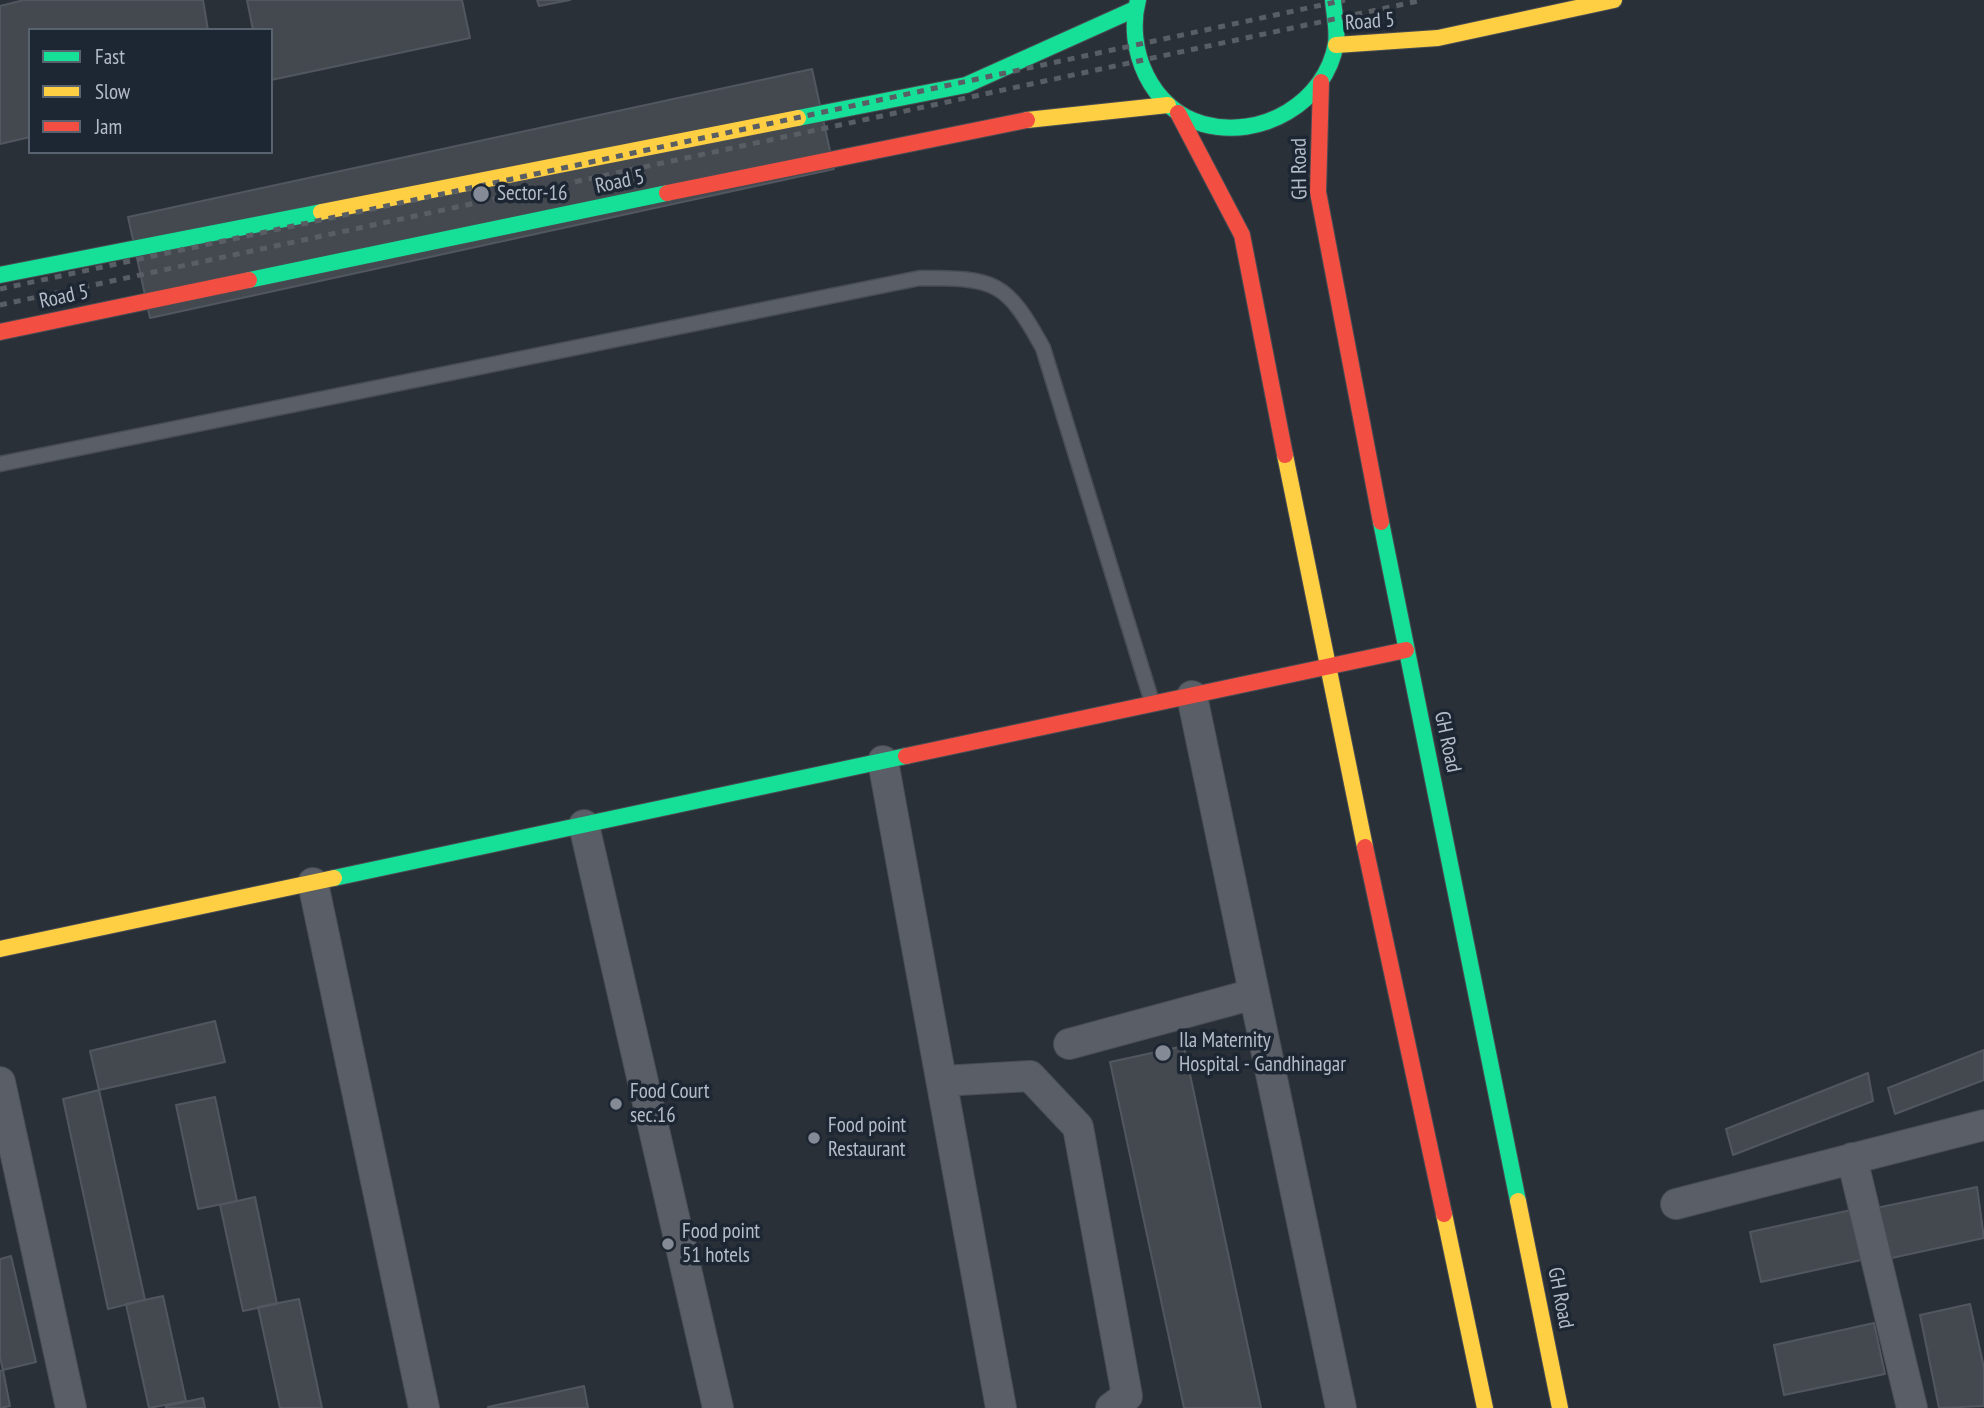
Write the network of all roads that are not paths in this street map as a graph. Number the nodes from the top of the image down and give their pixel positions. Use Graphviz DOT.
graph roads {
  1 [pos="1333,0"];
  2 [pos="1614,0"];
  3 [pos="1137,4"];
  4 [pos="1336,45"];
  5 [pos="1321,82"];
  6 [pos="1173,109"];
  7 [pos="0,275"];
  8 [pos="0,332"];
  9 [pos="0,464"];
  10 [pos="1406,650"];
  11 [pos="1327,667"];
  12 [pos="1192,695"];
  13 [pos="1153,704"];
  14 [pos="883,761"];
  15 [pos="584,825"];
  16 [pos="313,883"];
  17 [pos="0,949"];
  18 [pos="1254,994"];
  19 [pos="1069,1044"];
  20 [pos="942,1081"];
  21 [pos="0,1082"];
  22 [pos="1984,1125"];
  23 [pos="1852,1158"];
  24 [pos="1676,1204"];
  25 [pos="71,1408"];
  26 [pos="424,1408"];
  27 [pos="718,1408"];
  28 [pos="1001,1408"];
  29 [pos="1111,1408"];
  30 [pos="1341,1408"];
  31 [pos="1485,1408"];
  32 [pos="1560,1408"];
  33 [pos="1912,1408"];
  1 -- 4 [label="street"];
  2 -- 4 [label="street, Road 5"];
  3 -- 6 [label="street"];
  3 -- 7 [label="street, Road 5"];
  4 -- 5 [label="street"];
  5 -- 6 [label="street"];
  5 -- 10 [label="street, GH Road"];
  6 -- 8 [label="street, Road 5"];
  6 -- 11 [label="street"];
  9 -- 13 [label="lane"];
  10 -- 11 [label="street"];
  10 -- 32 [label="street, GH Road"];
  11 -- 12 [label="street"];
  11 -- 31 [label="street"];
  12 -- 13 [label="street"];
  12 -- 18 [label="street"];
  13 -- 14 [label="street"];
  14 -- 15 [label="street"];
  14 -- 20 [label="street"];
  15 -- 16 [label="street"];
  15 -- 27 [label="street"];
  16 -- 17 [label="street"];
  16 -- 26 [label="street"];
  18 -- 19 [label="street"];
  18 -- 30 [label="street"];
  20 -- 28 [label="street"];
  20 -- 29 [label="street"];
  21 -- 25 [label="street"];
  22 -- 23 [label="street"];
  23 -- 24 [label="street"];
  23 -- 33 [label="street"];
}
